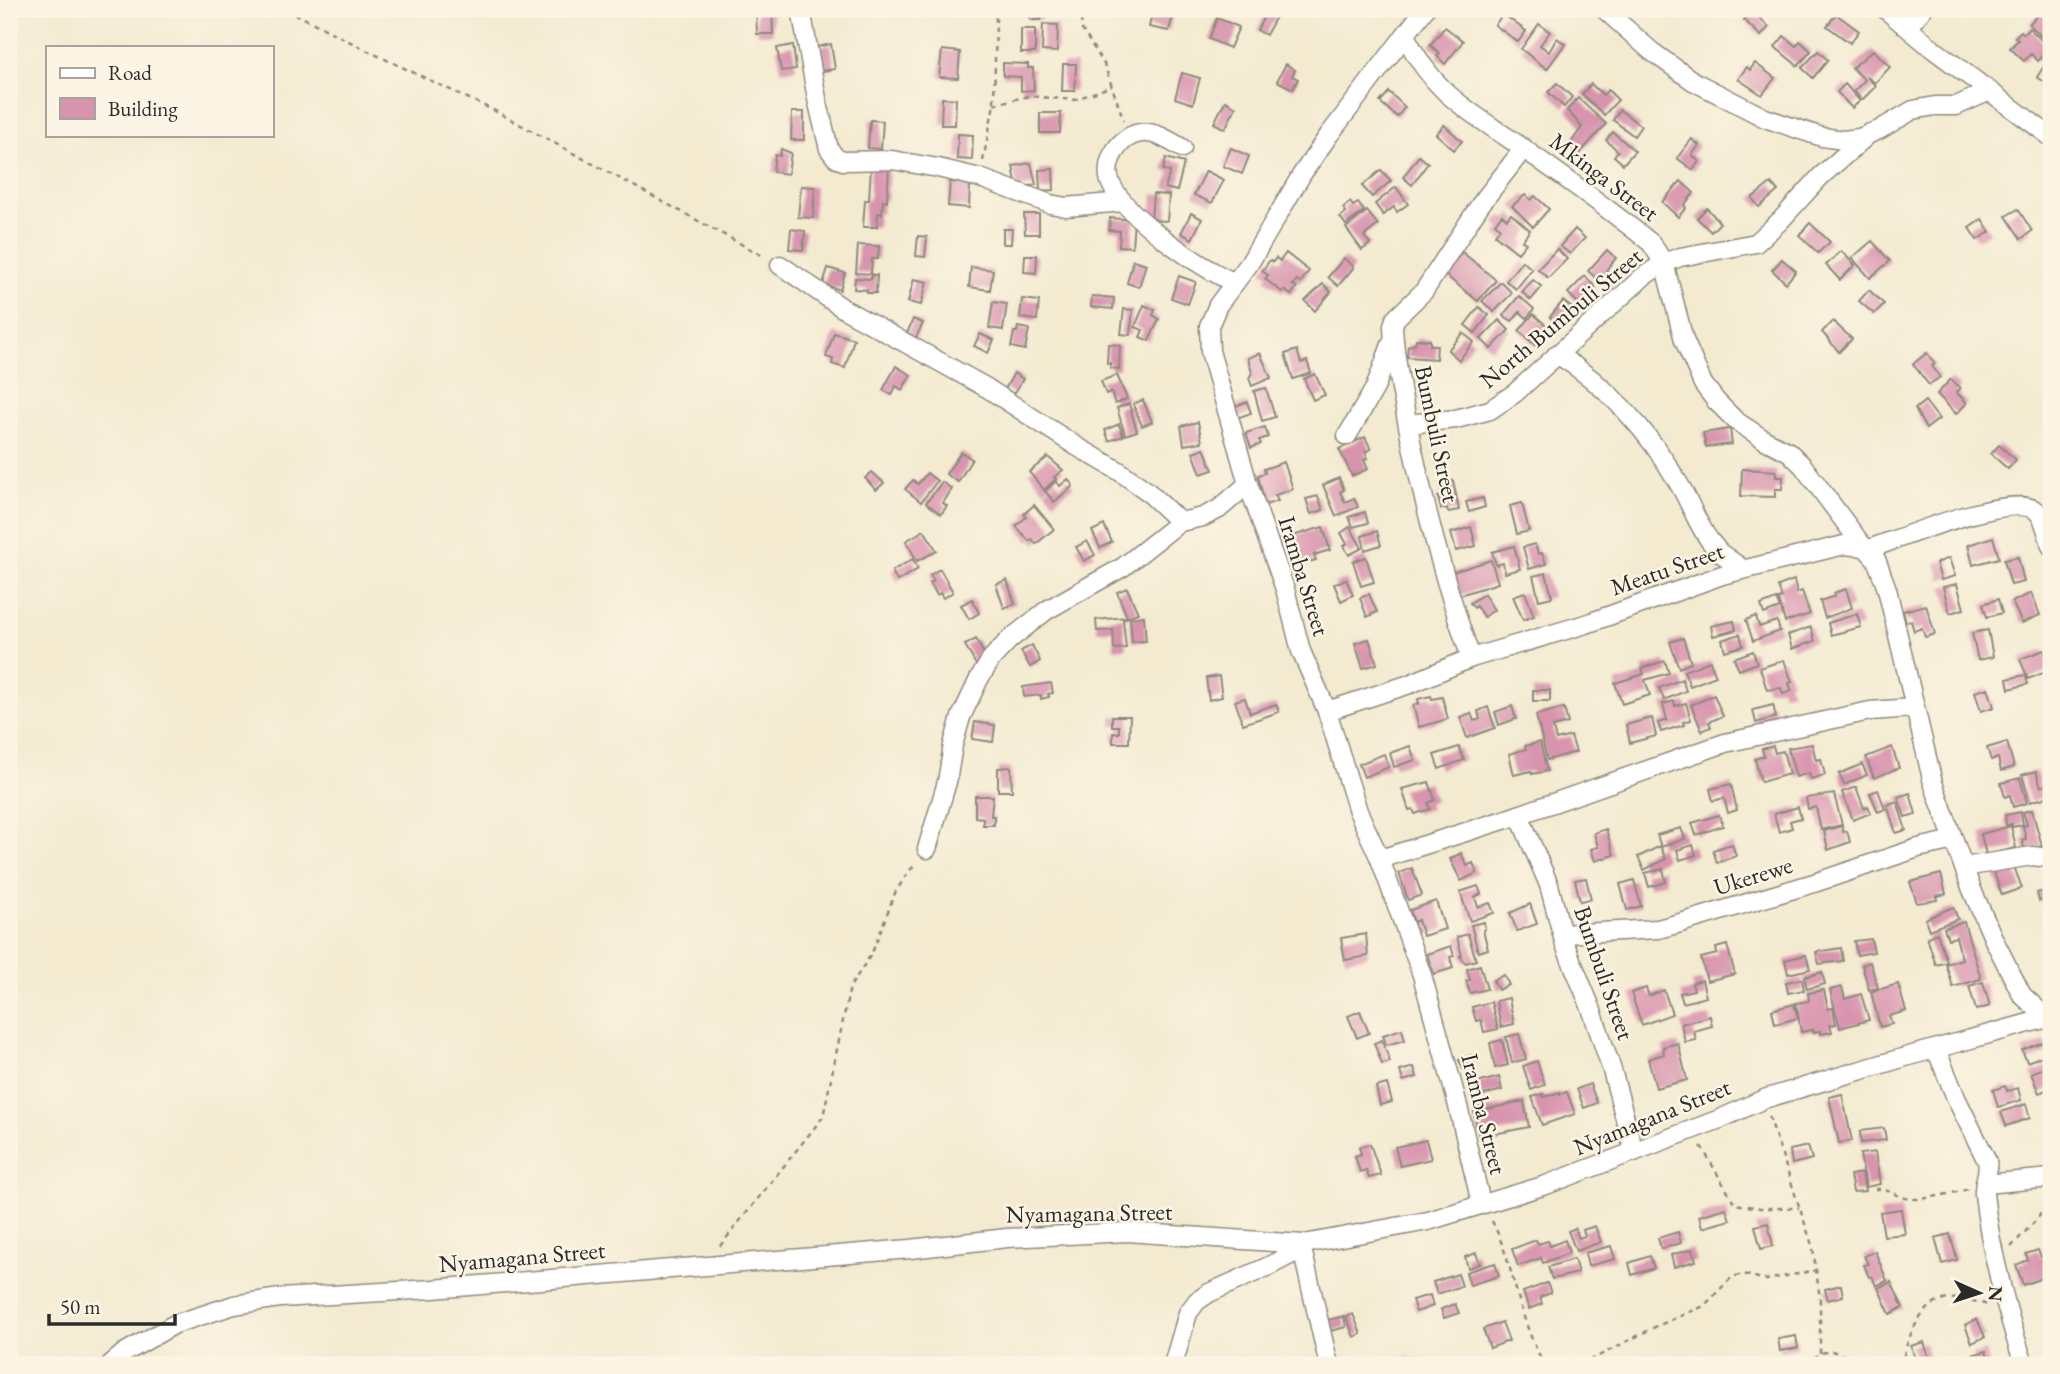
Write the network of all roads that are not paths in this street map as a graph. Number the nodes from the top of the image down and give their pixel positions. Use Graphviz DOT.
graph roads {
  1 [pos="801,9"];
  2 [pos="1425,9"];
  3 [pos="1604,9"];
  4 [pos="1885,9"];
  5 [pos="1923,9"];
  6 [pos="1907,27"];
  7 [pos="1405,35"];
  8 [pos="1990,91"];
  9 [pos="1870,134"];
  10 [pos="2051,137"];
  11 [pos="1182,148"];
  12 [pos="1524,148"];
  13 [pos="1123,202"];
  14 [pos="1664,263"];
  15 [pos="780,265"];
  16 [pos="1235,283"];
  17 [pos="1393,339"];
  18 [pos="1557,354"];
  19 [pos="1408,424"];
  20 [pos="1347,436"];
  21 [pos="1248,484"];
  22 [pos="1180,523"];
  23 [pos="1866,547"];
  24 [pos="2051,547"];
  25 [pos="1743,569"];
  26 [pos="1471,658"];
  27 [pos="1914,708"];
  28 [pos="1327,711"];
  29 [pos="1519,815"];
  30 [pos="1954,840"];
  31 [pos="927,849"];
  32 [pos="2051,858"];
  33 [pos="1380,859"];
  34 [pos="1964,867"];
  35 [pos="1562,934"];
  36 [pos="2049,1017"];
  37 [pos="1936,1049"];
  38 [pos="1634,1152"];
  39 [pos="2051,1178"];
  40 [pos="1985,1184"];
  41 [pos="1480,1203"];
  42 [pos="1303,1246"];
  43 [pos="110,1365"];
  44 [pos="1173,1365"];
  45 [pos="1329,1365"];
  46 [pos="2024,1365"];
  1 -- 13 [label="street"];
  2 -- 7 [label="street, Iramba Street"];
  3 -- 9 [label="street"];
  4 -- 6 [label="street"];
  5 -- 6 [label="street"];
  6 -- 8 [label="street"];
  7 -- 12 [label="street, Mkinga Street"];
  7 -- 16 [label="street, Iramba Street"];
  8 -- 9 [label="street"];
  8 -- 10 [label="street"];
  9 -- 14 [label="street, North Bumbuli Street"];
  11 -- 13 [label="street"];
  12 -- 14 [label="street, Mkinga Street"];
  12 -- 17 [label="street, Bumbuli Street"];
  13 -- 16 [label="street"];
  14 -- 18 [label="street, North Bumbuli Street"];
  14 -- 23 [label="street, Mkinga Street"];
  15 -- 22 [label="street"];
  16 -- 21 [label="street, Iramba Street"];
  17 -- 19 [label="street, Bumbuli Street"];
  17 -- 20 [label="street, Bumbuli Street"];
  18 -- 19 [label="street, North Bumbuli Street"];
  18 -- 25 [label="street"];
  19 -- 26 [label="street, Bumbuli Street"];
  21 -- 22 [label="street"];
  21 -- 28 [label="street, Iramba Street"];
  22 -- 31 [label="street"];
  23 -- 24 [label="street, Meatu Street"];
  23 -- 25 [label="street, Meatu Street"];
  23 -- 27 [label="street"];
  25 -- 26 [label="street, Meatu Street"];
  26 -- 28 [label="street, Meatu Street"];
  27 -- 29 [label="street"];
  27 -- 30 [label="street"];
  28 -- 33 [label="street, Iramba Street"];
  29 -- 33 [label="street"];
  29 -- 35 [label="street, Bumbuli Street"];
  30 -- 34 [label="street"];
  30 -- 35 [label="street, Ukerewe"];
  32 -- 34 [label="street"];
  33 -- 41 [label="street, Iramba Street"];
  34 -- 36 [label="street"];
  35 -- 38 [label="street, Bumbuli Street"];
  36 -- 37 [label="street, Nyamagana Street"];
  37 -- 38 [label="street, Nyamagana Street"];
  37 -- 40 [label="street"];
  38 -- 41 [label="street, Nyamagana Street"];
  39 -- 40 [label="street"];
  40 -- 46 [label="street"];
  41 -- 42 [label="street, Nyamagana Street"];
  42 -- 43 [label="street, Nyamagana Street"];
  42 -- 44 [label="street"];
  42 -- 45 [label="street"];
}
